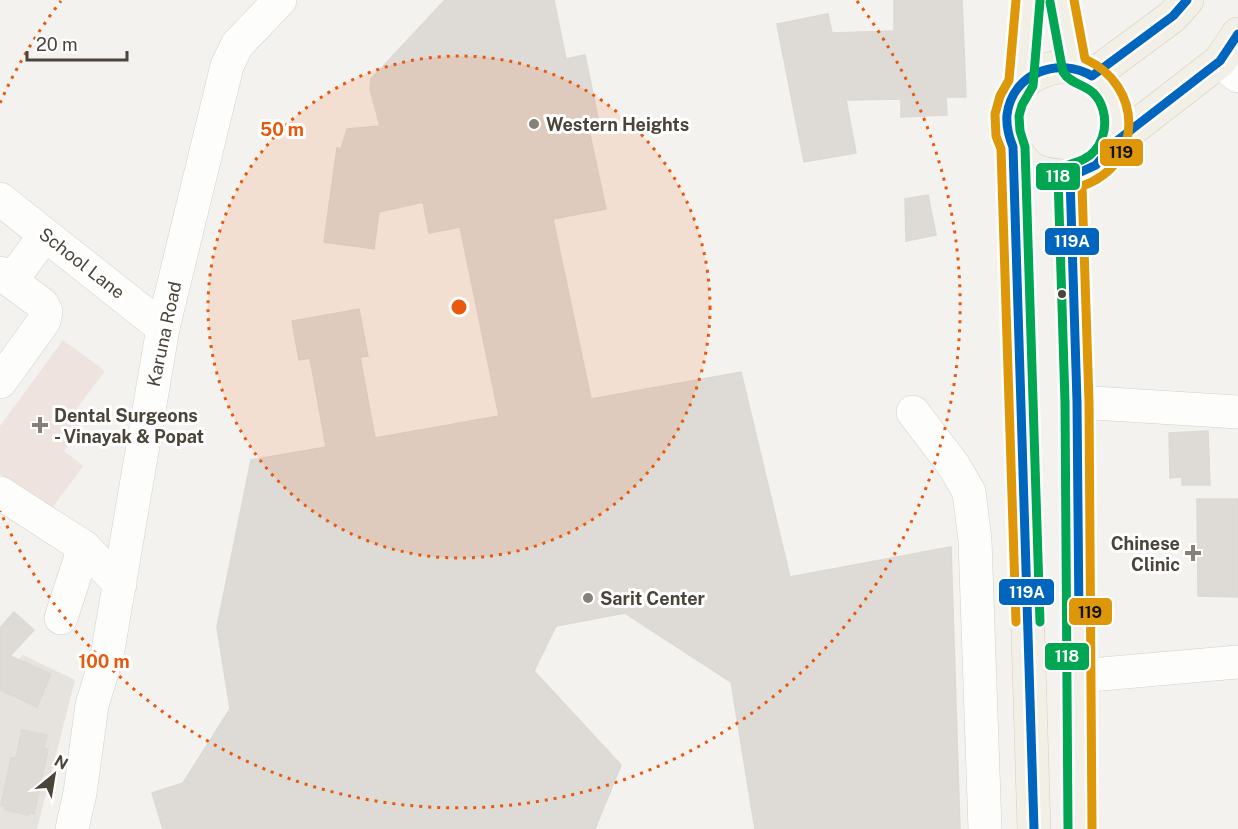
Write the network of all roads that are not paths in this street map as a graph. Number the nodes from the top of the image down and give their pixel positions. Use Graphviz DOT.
graph roads {
  1 [pos="280,0"];
  2 [pos="1028,0"];
  3 [pos="1062,0"];
  4 [pos="1187,0"];
  5 [pos="1238,34"];
  6 [pos="1229,69"];
  7 [pos="1083,72"];
  8 [pos="1022,84"];
  9 [pos="1114,143"];
  10 [pos="1013,147"];
  11 [pos="1070,177"];
  12 [pos="0,199"];
  13 [pos="45,235"];
  14 [pos="6,277"];
  15 [pos="163,328"];
  16 [pos="0,382"];
  17 [pos="1077,402"];
  18 [pos="1238,411"];
  19 [pos="913,412"];
  20 [pos="0,493"];
  21 [pos="84,547"];
  22 [pos="120,584"];
  23 [pos="61,618"];
  24 [pos="1238,662"];
  25 [pos="1079,676"];
  26 [pos="72,829"];
  27 [pos="985,829"];
  28 [pos="1034,829"];
  29 [pos="1080,829"];
  1 -- 15 [label="street, Karuna Road"];
  2 -- 8 [label="main road"];
  3 -- 7 [label="main road"];
  4 -- 7 [label="main road"];
  5 -- 6 [label="main road"];
  6 -- 9 [label="main road"];
  7 -- 8 [label="main road"];
  7 -- 9 [label="main road"];
  8 -- 10 [label="main road"];
  9 -- 11 [label="main road"];
  10 -- 11 [label="main road"];
  10 -- 28 [label="main road"];
  11 -- 17 [label="main road"];
  12 -- 13 [label="street, School Lane"];
  13 -- 14 [label="street"];
  13 -- 15 [label="street, School Lane"];
  14 -- 16 [label="street"];
  15 -- 22 [label="street, Karuna Road"];
  17 -- 18 [label="street"];
  17 -- 25 [label="main road"];
  19 -- 27 [label="street"];
  20 -- 21 [label="street"];
  21 -- 22 [label="street"];
  21 -- 23 [label="street"];
  22 -- 26 [label="street, Karuna Road"];
  24 -- 25 [label="street"];
  25 -- 29 [label="main road"];
}
